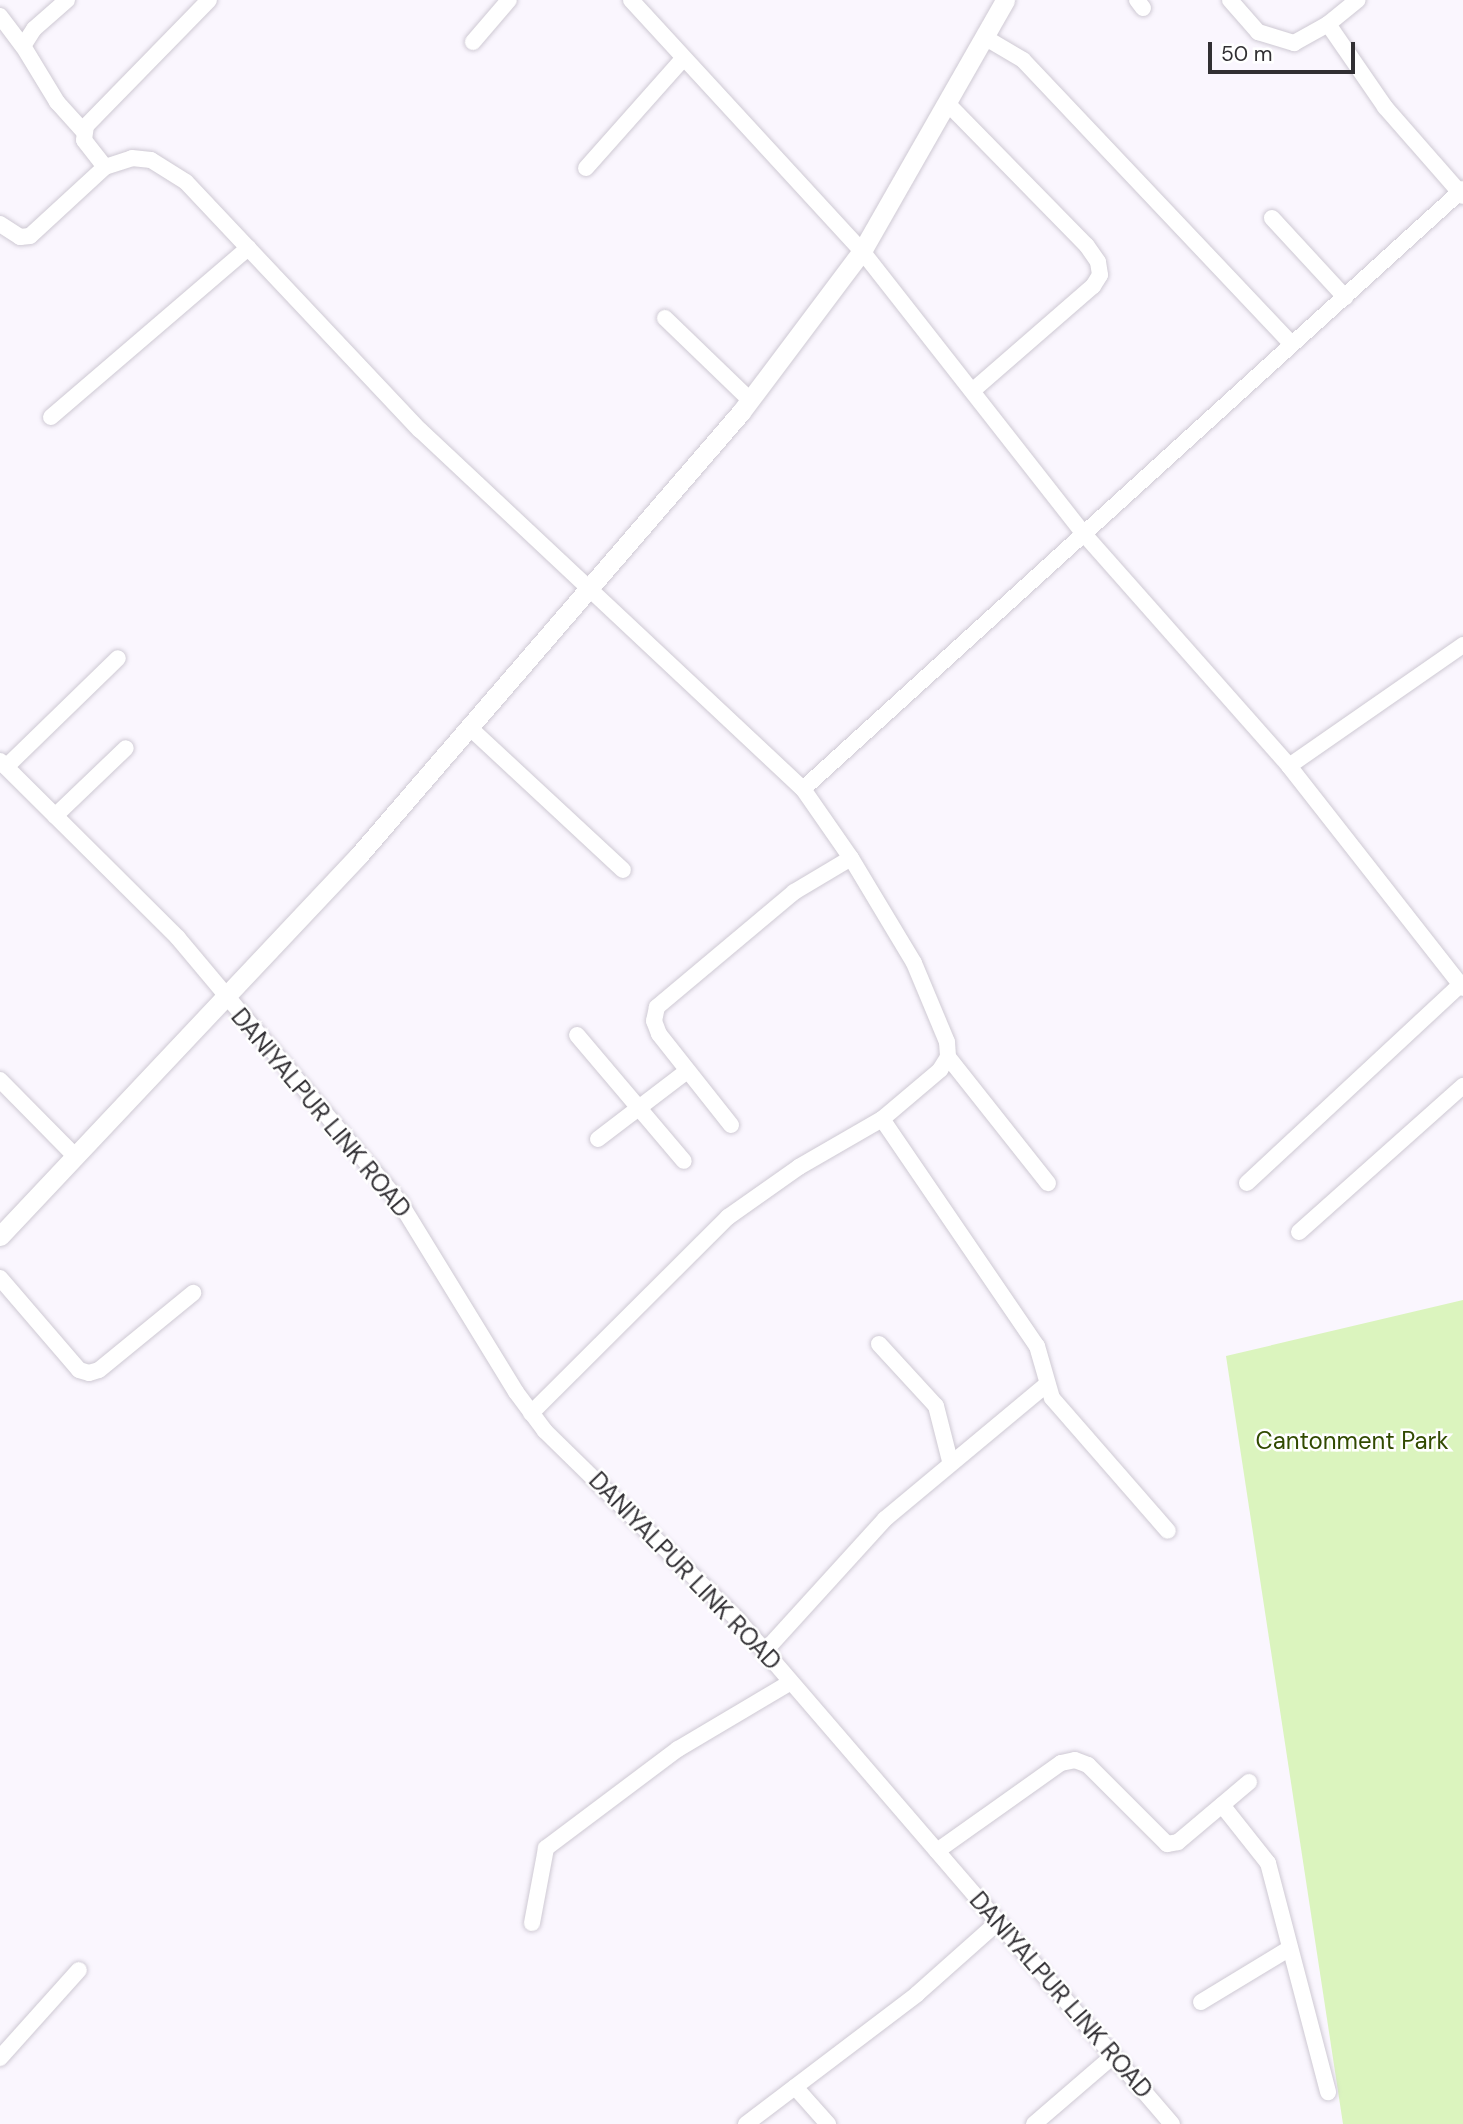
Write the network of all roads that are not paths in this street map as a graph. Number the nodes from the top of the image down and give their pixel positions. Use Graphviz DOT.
graph roads {
  1 [pos="67,0"];
  2 [pos="209,0"];
  3 [pos="509,0"];
  4 [pos="631,0"];
  5 [pos="1004,0"];
  6 [pos="1230,0"];
  7 [pos="1357,0"];
  8 [pos="0,16"];
  9 [pos="1328,24"];
  10 [pos="985,37"];
  11 [pos="473,42"];
  12 [pos="23,46"];
  13 [pos="682,60"];
  14 [pos="949,105"];
  15 [pos="84,132"];
  16 [pos="105,167"];
  17 [pos="586,168"];
  18 [pos="1461,192"];
  19 [pos="1272,218"];
  20 [pos="0,224"];
  21 [pos="248,248"];
  22 [pos="862,251"];
  23 [pos="1345,297"];
  24 [pos="665,317"];
  25 [pos="1292,344"];
  26 [pos="972,391"];
  27 [pos="750,400"];
  28 [pos="51,417"];
  29 [pos="1084,534"];
  30 [pos="587,591"];
  31 [pos="1463,645"];
  32 [pos="118,658"];
  33 [pos="469,727"];
  34 [pos="126,748"];
  35 [pos="3,764"];
  36 [pos="1289,766"];
  37 [pos="803,789"];
  38 [pos="55,816"];
  39 [pos="851,858"];
  40 [pos="623,870"];
  41 [pos="1461,987"];
  42 [pos="226,998"];
  43 [pos="577,1035"];
  44 [pos="948,1056"];
  45 [pos="685,1072"];
  46 [pos="0,1080"];
  47 [pos="1463,1086"];
  48 [pos="638,1108"];
  49 [pos="882,1119"];
  50 [pos="731,1125"];
  51 [pos="598,1139"];
  52 [pos="75,1157"];
  53 [pos="684,1161"];
  54 [pos="1048,1183"];
  55 [pos="1247,1183"];
  56 [pos="1299,1232"];
  57 [pos="0,1236"];
  58 [pos="0,1278"];
  59 [pos="193,1293"];
  60 [pos="879,1344"];
  61 [pos="1046,1385"];
  62 [pos="531,1413"];
  63 [pos="950,1461"];
  64 [pos="1168,1531"];
  65 [pos="765,1651"];
  66 [pos="791,1682"];
  67 [pos="1249,1782"];
  68 [pos="1222,1805"];
  69 [pos="937,1851"];
  70 [pos="998,1922"];
  71 [pos="532,1923"];
  72 [pos="1290,1948"];
  73 [pos="79,1970"];
  74 [pos="1201,2002"];
  75 [pos="1113,2056"];
  76 [pos="0,2058"];
  77 [pos="795,2087"];
  78 [pos="1328,2092"];
  79 [pos="746,2124"];
  80 [pos="828,2124"];
  81 [pos="1034,2124"];
  82 [pos="1172,2124"];
  1 -- 12 [label="street"];
  2 -- 15 [label="street"];
  3 -- 11 [label="street"];
  4 -- 13 [label="street"];
  5 -- 10 [label="street"];
  6 -- 9 [label="street"];
  7 -- 9 [label="street"];
  8 -- 12 [label="street"];
  9 -- 18 [label="street"];
  10 -- 14 [label="street"];
  10 -- 25 [label="street"];
  12 -- 15 [label="street"];
  13 -- 17 [label="street"];
  13 -- 22 [label="street"];
  14 -- 22 [label="street"];
  14 -- 26 [label="street"];
  15 -- 16 [label="street"];
  16 -- 20 [label="street"];
  16 -- 21 [label="street"];
  18 -- 23 [label="street"];
  19 -- 23 [label="street"];
  21 -- 28 [label="street"];
  21 -- 30 [label="street"];
  22 -- 26 [label="street"];
  22 -- 27 [label="street"];
  23 -- 25 [label="street"];
  24 -- 27 [label="street"];
  25 -- 29 [label="street"];
  26 -- 29 [label="street"];
  27 -- 30 [label="street"];
  29 -- 36 [label="street"];
  29 -- 37 [label="street"];
  30 -- 33 [label="street"];
  30 -- 37 [label="street"];
  31 -- 36 [label="street"];
  32 -- 35 [label="street"];
  33 -- 40 [label="street"];
  33 -- 42 [label="street"];
  34 -- 38 [label="street"];
  35 -- 38 [label="street, DANIYALPUR LINK ROAD"];
  36 -- 41 [label="street"];
  37 -- 39 [label="street"];
  38 -- 42 [label="street, DANIYALPUR LINK ROAD"];
  39 -- 44 [label="street"];
  39 -- 45 [label="street"];
  41 -- 55 [label="street"];
  42 -- 52 [label="street"];
  42 -- 62 [label="street, DANIYALPUR LINK ROAD"];
  43 -- 48 [label="street"];
  44 -- 49 [label="street"];
  44 -- 54 [label="street"];
  45 -- 48 [label="street"];
  45 -- 50 [label="street"];
  46 -- 52 [label="street"];
  47 -- 56 [label="street"];
  48 -- 51 [label="street"];
  48 -- 53 [label="street"];
  49 -- 61 [label="street"];
  49 -- 62 [label="street"];
  52 -- 57 [label="street"];
  58 -- 59 [label="street"];
  60 -- 63 [label="street"];
  61 -- 63 [label="street"];
  61 -- 64 [label="street"];
  62 -- 65 [label="street, DANIYALPUR LINK ROAD"];
  63 -- 65 [label="street"];
  65 -- 66 [label="street, DANIYALPUR LINK ROAD"];
  66 -- 69 [label="street, DANIYALPUR LINK ROAD"];
  66 -- 71 [label="street"];
  67 -- 68 [label="street"];
  68 -- 69 [label="street"];
  68 -- 72 [label="street"];
  69 -- 70 [label="street, DANIYALPUR LINK ROAD"];
  70 -- 75 [label="street, DANIYALPUR LINK ROAD"];
  70 -- 77 [label="street"];
  72 -- 74 [label="street"];
  72 -- 78 [label="street"];
  73 -- 76 [label="street"];
  75 -- 81 [label="street"];
  75 -- 82 [label="street, DANIYALPUR LINK ROAD"];
  77 -- 79 [label="street"];
  77 -- 80 [label="street"];
}
